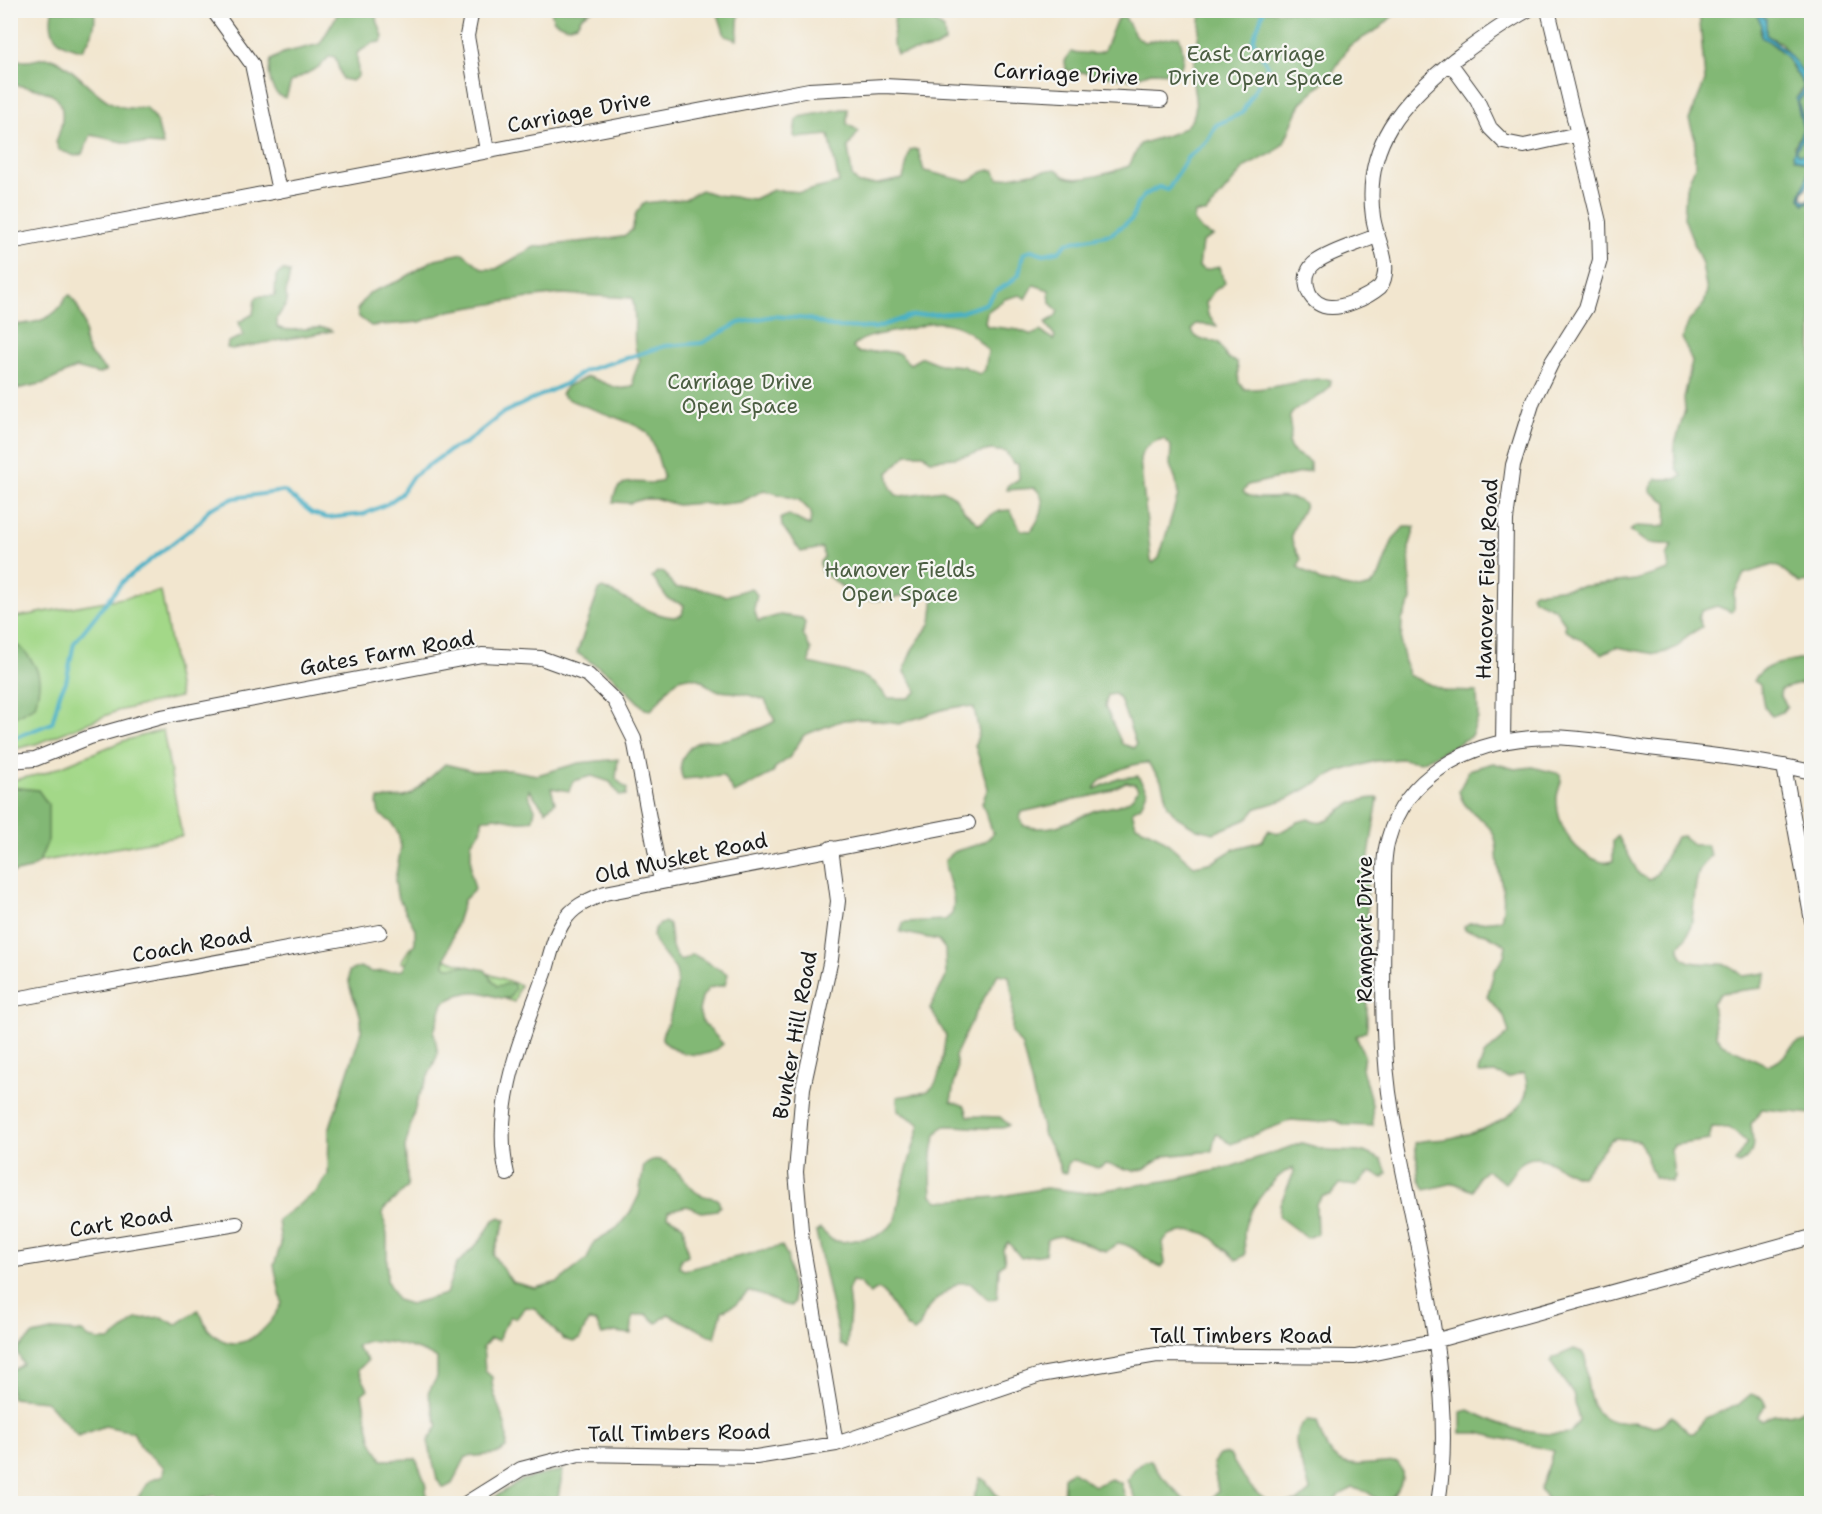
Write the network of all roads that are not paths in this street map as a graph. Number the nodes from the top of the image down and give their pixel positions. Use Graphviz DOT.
graph roads {
  1 [pos="213,10"];
  2 [pos="471,10"];
  3 [pos="1528,10"];
  4 [pos="1548,10"];
  5 [pos="1450,63"];
  6 [pos="1161,100"];
  7 [pos="1578,134"];
  8 [pos="487,151"];
  9 [pos="279,191"];
  10 [pos="1376,236"];
  11 [pos="10,242"];
  12 [pos="1503,742"];
  13 [pos="10,761"];
  14 [pos="1784,766"];
  15 [pos="1812,772"];
  16 [pos="968,823"];
  17 [pos="831,848"];
  18 [pos="661,881"];
  19 [pos="1812,921"];
  20 [pos="380,932"];
  21 [pos="10,1000"];
  22 [pos="507,1173"];
  23 [pos="237,1224"];
  24 [pos="1812,1237"];
  25 [pos="10,1261"];
  26 [pos="1434,1341"];
  27 [pos="836,1444"];
  28 [pos="465,1503"];
  29 [pos="1438,1503"];
  1 -- 9 [label="street"];
  2 -- 8 [label="street"];
  3 -- 5 [label="street"];
  4 -- 7 [label="street, Hanover Field Road"];
  5 -- 7 [label="street"];
  5 -- 10 [label="street"];
  6 -- 8 [label="street, Carriage Drive"];
  7 -- 12 [label="street, Hanover Field Road"];
  8 -- 9 [label="street, Carriage Drive"];
  9 -- 11 [label="street, Carriage Drive"];
  10 -- 10 [label="street"];
  12 -- 14 [label="street, Rampart Drive"];
  12 -- 26 [label="street, Rampart Drive"];
  13 -- 18 [label="street, Gates Farm Road"];
  14 -- 15 [label="street, Rampart Drive"];
  14 -- 19 [label="street"];
  16 -- 17 [label="street, Old Musket Road"];
  17 -- 18 [label="street, Old Musket Road"];
  17 -- 27 [label="street, Bunker Hill Road"];
  18 -- 22 [label="street, Old Musket Road"];
  20 -- 21 [label="street, Coach Road"];
  23 -- 25 [label="street, Cart Road"];
  24 -- 26 [label="street, Tall Timbers Road"];
  26 -- 27 [label="street, Tall Timbers Road"];
  26 -- 29 [label="street, Rampart Drive"];
  27 -- 28 [label="street, Tall Timbers Road"];
}
